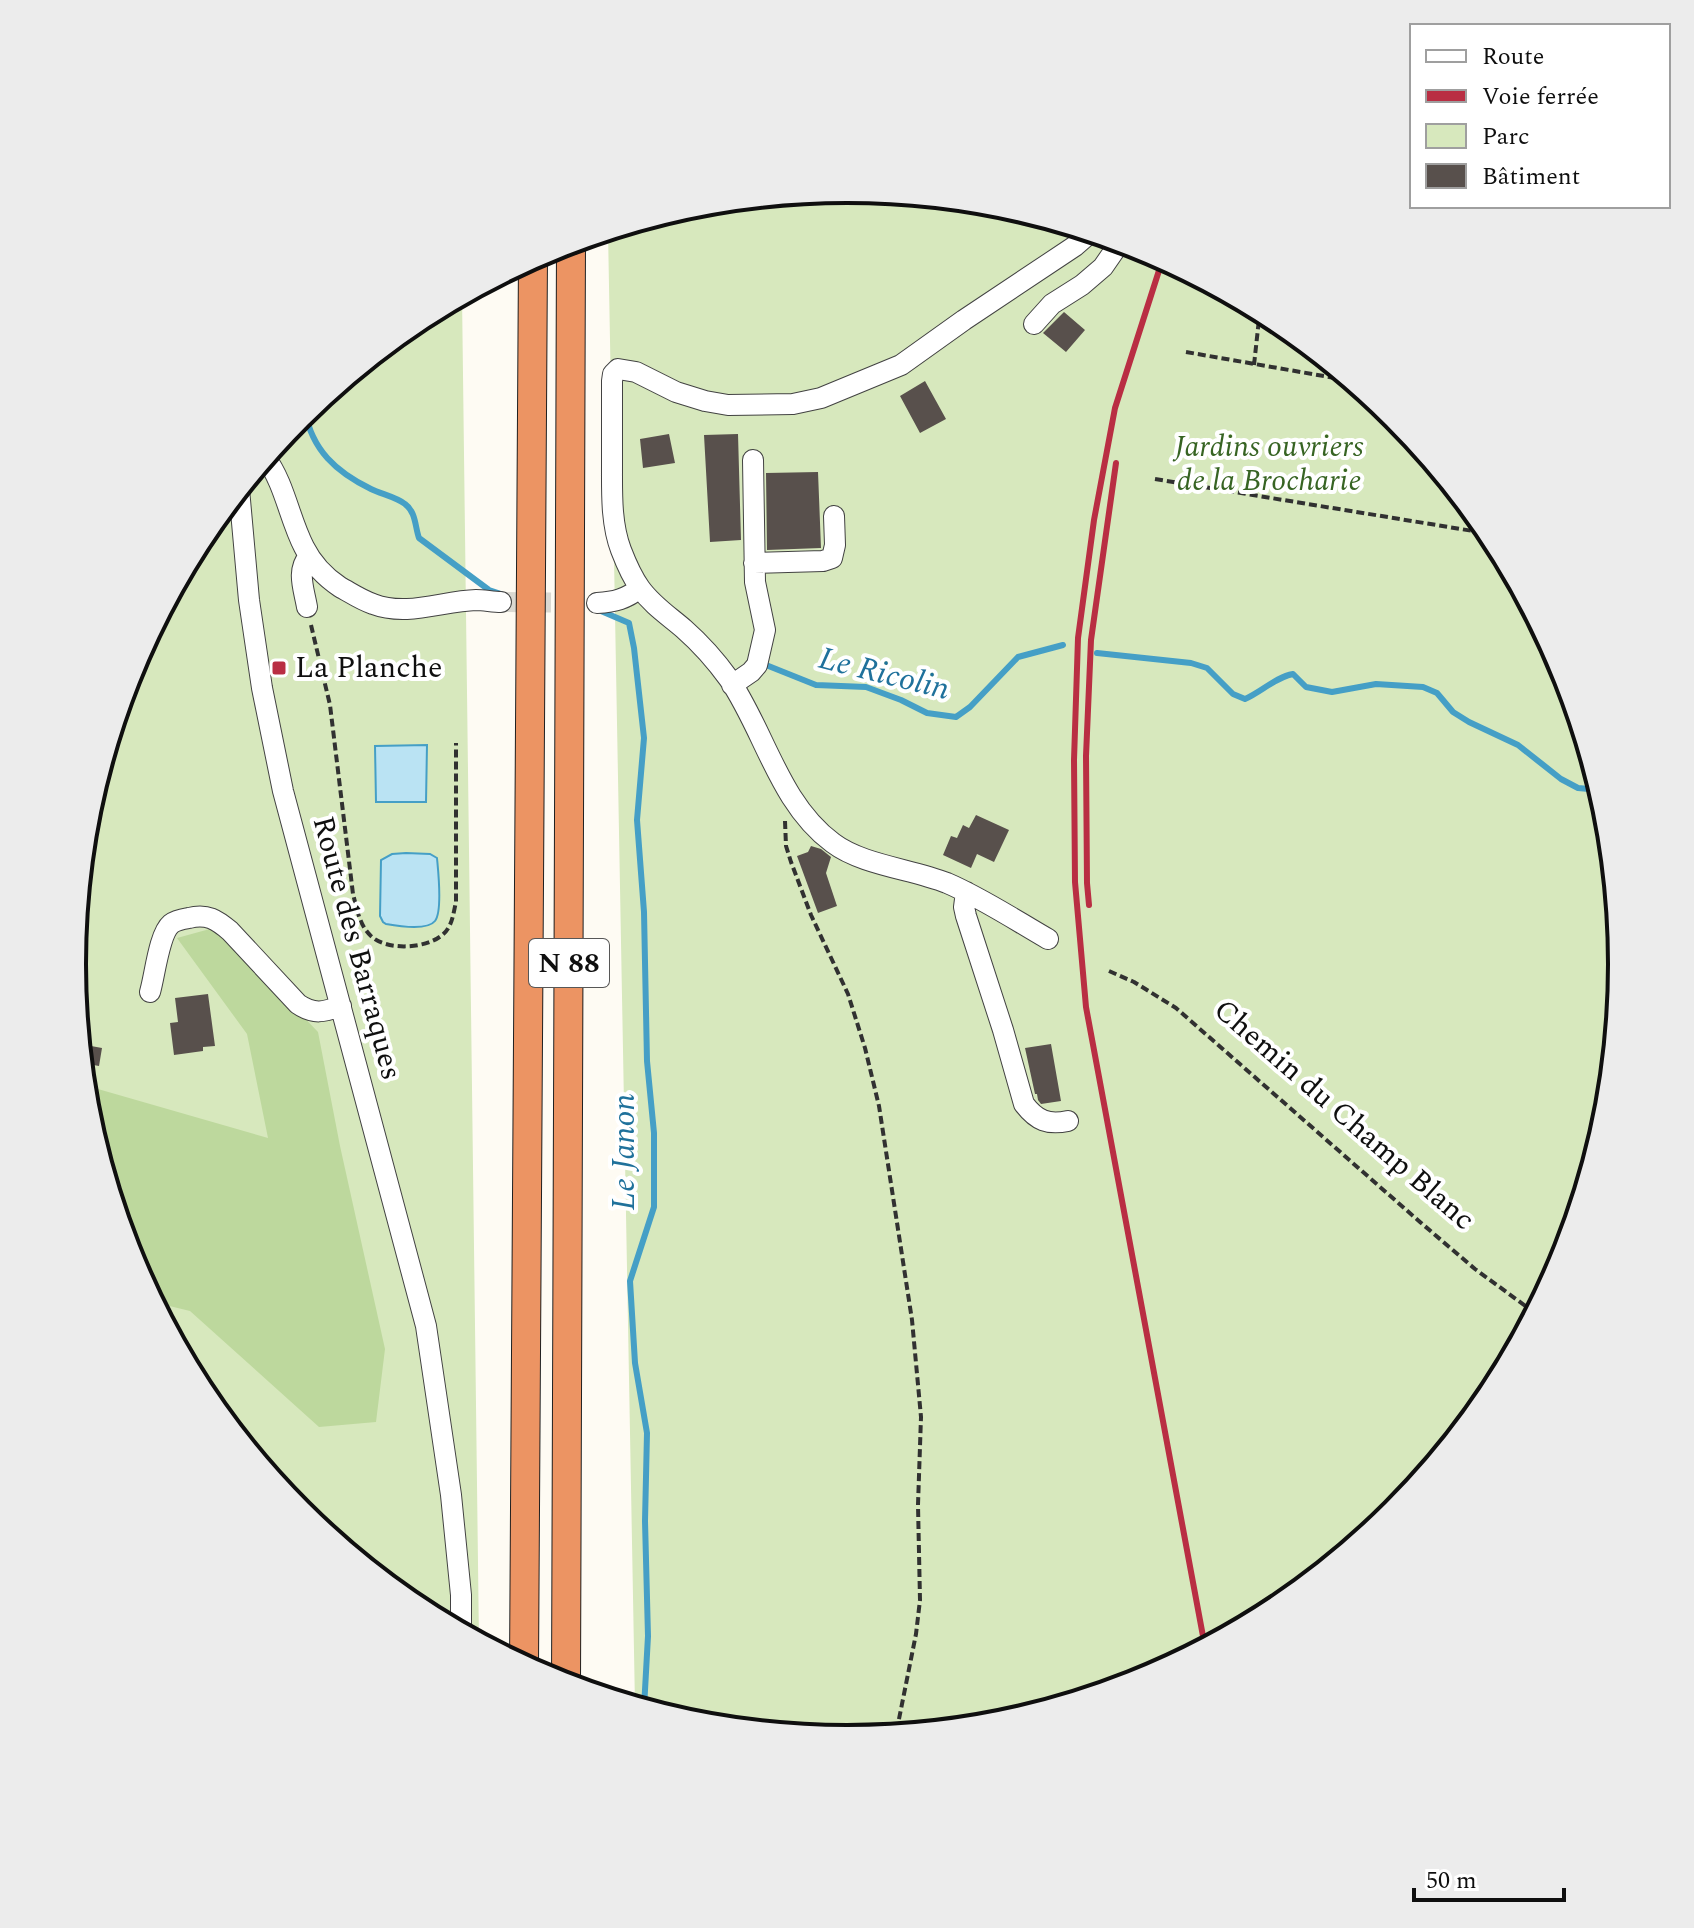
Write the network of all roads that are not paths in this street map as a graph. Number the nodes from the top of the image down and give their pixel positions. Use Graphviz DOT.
graph roads {
  1 [pos="1082,240"];
  2 [pos="1114,252"];
  3 [pos="571,255"];
  4 [pos="533,271"];
  5 [pos="1034,324"];
  6 [pos="753,460"];
  7 [pos="272,466"];
  8 [pos="240,505"];
  9 [pos="834,516"];
  10 [pos="309,556"];
  11 [pos="754,563"];
  12 [pos="640,588"];
  13 [pos="501,602"];
  14 [pos="597,603"];
  15 [pos="307,607"];
  16 [pos="732,685"];
  17 [pos="966,892"];
  18 [pos="1048,939"];
  19 [pos="150,992"];
  20 [pos="341,1006"];
  21 [pos="1068,1121"];
  22 [pos="461,1620"];
  23 [pos="524,1653"];
  24 [pos="566,1671"];
  1 -- 12 [label="street"];
  2 -- 5 [label="street"];
  3 -- 24 [label="highway, N 88"];
  4 -- 23 [label="highway, N 88"];
  6 -- 11 [label="street"];
  7 -- 10 [label="street"];
  8 -- 20 [label="street, Route des Barraques"];
  9 -- 11 [label="street"];
  10 -- 13 [label="street"];
  10 -- 15 [label="street"];
  11 -- 16 [label="street"];
  12 -- 14 [label="street"];
  12 -- 16 [label="street"];
  16 -- 17 [label="street"];
  17 -- 18 [label="street"];
  17 -- 21 [label="street"];
  19 -- 20 [label="street"];
  20 -- 22 [label="street, Route des Barraques"];
}
